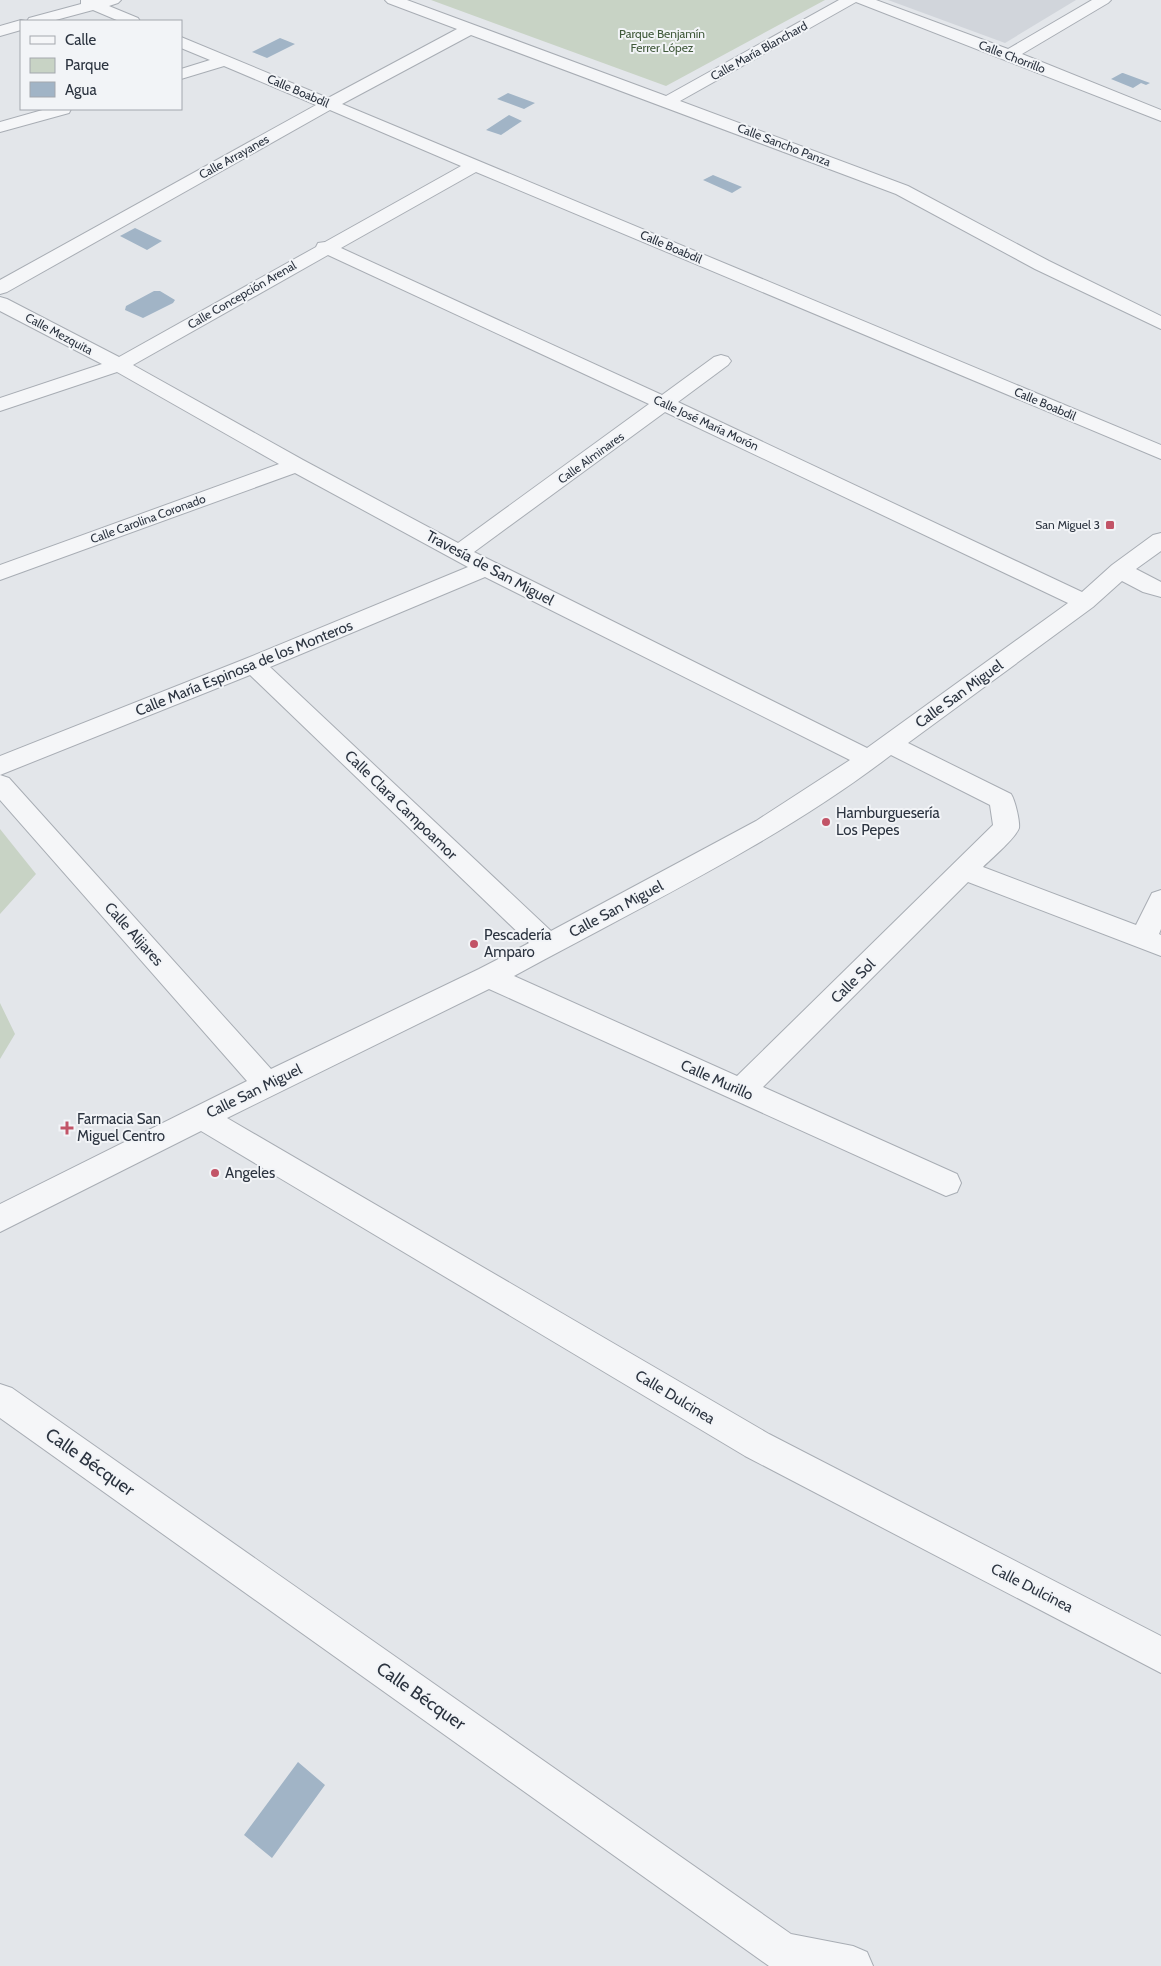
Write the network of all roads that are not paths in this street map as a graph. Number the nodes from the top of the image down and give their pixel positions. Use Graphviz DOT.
graph roads {
  1 [pos="112,0"];
  2 [pos="393,0"];
  3 [pos="850,0"];
  4 [pos="862,0"];
  5 [pos="1103,0"];
  6 [pos="87,3"];
  7 [pos="38,20"];
  8 [pos="130,20"];
  9 [pos="20,25"];
  10 [pos="470,29"];
  11 [pos="0,31"];
  12 [pos="182,42"];
  13 [pos="1009,55"];
  14 [pos="226,60"];
  15 [pos="182,74"];
  16 [pos="668,102"];
  17 [pos="330,104"];
  18 [pos="60,110"];
  19 [pos="1161,116"];
  20 [pos="0,127"];
  21 [pos="475,165"];
  22 [pos="325,248"];
  23 [pos="0,288"];
  24 [pos="0,303"];
  25 [pos="1161,323"];
  26 [pos="721,361"];
  27 [pos="119,365"];
  28 [pos="665,404"];
  29 [pos="0,405"];
  30 [pos="1161,453"];
  31 [pos="296,465"];
  32 [pos="1161,540"];
  33 [pos="459,553"];
  34 [pos="486,568"];
  35 [pos="1120,570"];
  36 [pos="0,573"];
  37 [pos="1161,590"];
  38 [pos="1085,602"];
  39 [pos="254,665"];
  40 [pos="879,752"];
  41 [pos="0,766"];
  42 [pos="0,784"];
  43 [pos="965,870"];
  44 [pos="1161,900"];
  45 [pos="1152,942"];
  46 [pos="548,945"];
  47 [pos="489,977"];
  48 [pos="268,1084"];
  49 [pos="741,1092"];
  50 [pos="202,1118"];
  51 [pos="946,1183"];
  52 [pos="0,1219"];
  53 [pos="0,1399"];
  54 [pos="1161,1655"];
  55 [pos="853,1966"];
  1 -- 6 [label="street"];
  2 -- 10 [label="street, Calle Sancho Panza"];
  3 -- 16 [label="street, Calle María Blanchard"];
  4 -- 13 [label="street, Calle Chorrillo"];
  5 -- 13 [label="street"];
  6 -- 7 [label="street"];
  6 -- 8 [label="street"];
  9 -- 11 [label="street"];
  10 -- 16 [label="street, Calle Sancho Panza"];
  10 -- 17 [label="street, Calle Arrayanes"];
  12 -- 14 [label="street, Calle Boabdil"];
  13 -- 19 [label="street, Calle Chorrillo"];
  14 -- 15 [label="street"];
  14 -- 17 [label="street, Calle Boabdil"];
  16 -- 25 [label="street, Calle Sancho Panza"];
  17 -- 21 [label="street, Calle Boabdil"];
  17 -- 23 [label="street, Calle Arrayanes"];
  18 -- 20 [label="street"];
  21 -- 22 [label="street, Calle Concepción Arenal"];
  21 -- 30 [label="street, Calle Boabdil"];
  22 -- 27 [label="street, Calle Concepción Arenal"];
  22 -- 28 [label="street, Calle José María Morón"];
  24 -- 27 [label="street, Calle Mezquita"];
  26 -- 28 [label="street, Calle Alminares"];
  27 -- 29 [label="street, Calle Concepción Arenal"];
  27 -- 31 [label="street, Travesía de San Miguel"];
  28 -- 33 [label="street, Calle Alminares"];
  28 -- 38 [label="street, Calle José María Morón"];
  31 -- 33 [label="street, Travesía de San Miguel"];
  31 -- 36 [label="street, Calle Carolina Coronado"];
  32 -- 35 [label="street, Calle San Miguel"];
  33 -- 34 [label="street, Travesía de San Miguel"];
  34 -- 39 [label="street, Calle María Espinosa de los Monteros"];
  34 -- 40 [label="street, Travesía de San Miguel"];
  35 -- 37 [label="street"];
  35 -- 38 [label="street, Calle San Miguel"];
  38 -- 40 [label="street, Calle San Miguel"];
  39 -- 41 [label="street, Calle María Espinosa de los Monteros"];
  39 -- 46 [label="street, Calle Clara Campoamor"];
  40 -- 43 [label="street, Calle Sol"];
  40 -- 46 [label="street, Calle San Miguel"];
  42 -- 48 [label="street, Calle Alijares"];
  43 -- 45 [label="street"];
  43 -- 49 [label="street, Calle Sol"];
  44 -- 45 [label="street"];
  46 -- 47 [label="street, Calle San Miguel"];
  47 -- 48 [label="street, Calle San Miguel"];
  47 -- 49 [label="street, Calle Murillo"];
  48 -- 50 [label="street, Calle San Miguel"];
  49 -- 51 [label="street, Calle Murillo"];
  50 -- 52 [label="street, Calle San Miguel"];
  50 -- 54 [label="street, Calle Dulcinea"];
  53 -- 55 [label="street, Calle Bécquer"];
}
